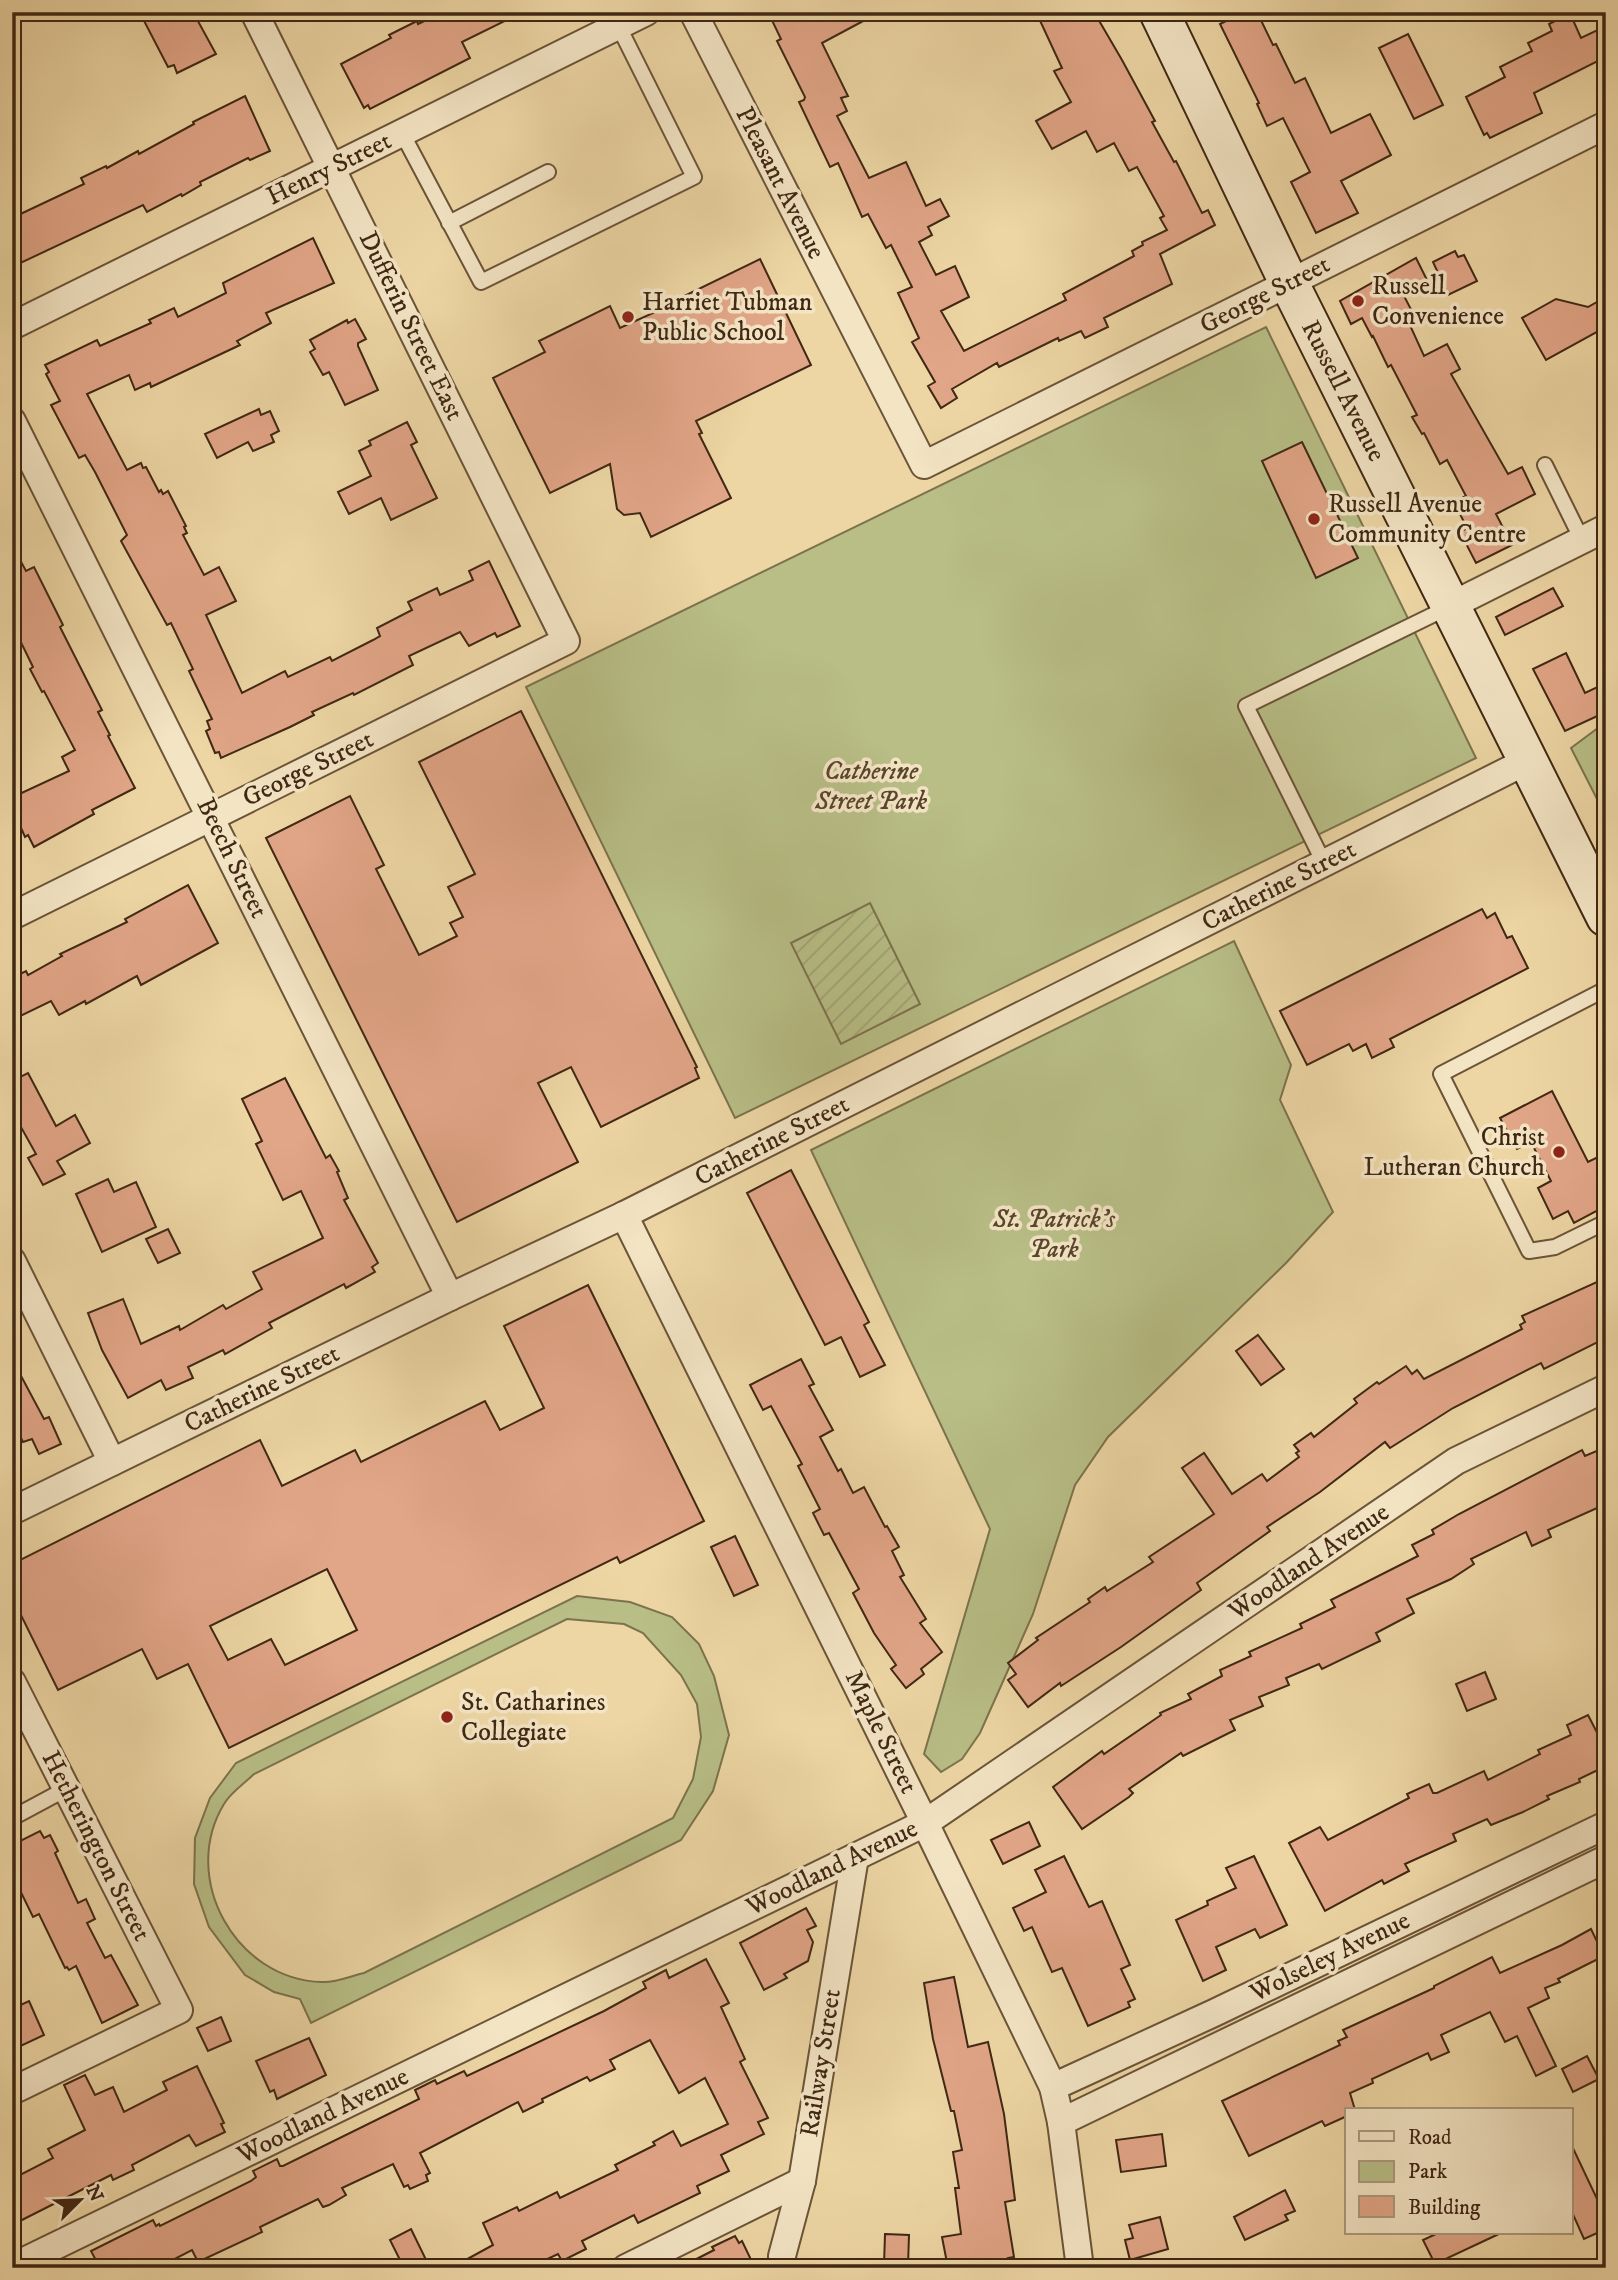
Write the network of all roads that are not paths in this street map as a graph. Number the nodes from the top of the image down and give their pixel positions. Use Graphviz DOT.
graph roads {
  1 [pos="254,12"];
  2 [pos="646,12"];
  3 [pos="693,12"];
  4 [pos="1159,12"];
  5 [pos="619,27"];
  6 [pos="1606,125"];
  7 [pos="402,133"];
  8 [pos="332,167"];
  9 [pos="548,172"];
  10 [pos="449,223"];
  11 [pos="1289,283"];
  12 [pos="12,326"];
  13 [pos="12,421"];
  14 [pos="924,465"];
  15 [pos="1545,465"];
  16 [pos="1606,528"];
  17 [pos="1582,540"];
  18 [pos="1450,606"];
  19 [pos="566,641"];
  20 [pos="1527,761"];
  21 [pos="212,817"];
  22 [pos="1324,863"];
  23 [pos="12,916"];
  24 [pos="1606,916"];
  25 [pos="1606,989"];
  26 [pos="624,1215"];
  27 [pos="1606,1222"];
  28 [pos="12,1261"];
  29 [pos="450,1297"];
  30 [pos="1606,1388"];
  31 [pos="112,1462"];
  32 [pos="12,1511"];
  33 [pos="12,1682"];
  34 [pos="66,1788"];
  35 [pos="12,1818"];
  36 [pos="925,1823"];
  37 [pos="1596,1829"];
  38 [pos="855,1857"];
  39 [pos="1604,1866"];
  40 [pos="1461,1893"];
  41 [pos="1474,1923"];
  42 [pos="1337,1971"];
  43 [pos="1221,2027"];
  44 [pos="1053,2087"];
  45 [pos="12,2091"];
  46 [pos="1061,2122"];
  47 [pos="802,2181"];
  48 [pos="12,2267"];
  49 [pos="626,2268"];
  50 [pos="782,2268"];
  51 [pos="1080,2268"];
  1 -- 8 [label="street, Dufferin Street East"];
  2 -- 5 [label="street, Henry Street"];
  3 -- 14 [label="street, Pleasant Avenue"];
  4 -- 11 [label="street, Russell Avenue"];
  5 -- 7 [label="street, Henry Street"];
  5 -- 10 [label="lane"];
  6 -- 11 [label="street, George Street"];
  7 -- 8 [label="street, Henry Street"];
  7 -- 10 [label="lane"];
  8 -- 12 [label="street, Henry Street"];
  8 -- 19 [label="street, Dufferin Street East"];
  9 -- 10 [label="lane"];
  11 -- 14 [label="street, George Street"];
  11 -- 18 [label="street, Russell Avenue"];
  13 -- 21 [label="street, Beech Street"];
  15 -- 17 [label="lane"];
  16 -- 17 [label="street"];
  17 -- 18 [label="street"];
  18 -- 20 [label="street, Russell Avenue"];
  18 -- 22 [label="lane"];
  19 -- 21 [label="street, George Street"];
  20 -- 22 [label="street, Catherine Street"];
  20 -- 24 [label="street, Russell Avenue"];
  21 -- 23 [label="street, George Street"];
  21 -- 29 [label="street, Beech Street"];
  22 -- 26 [label="street, Catherine Street"];
  25 -- 27 [label="lane"];
  26 -- 29 [label="street, Catherine Street"];
  26 -- 36 [label="street, Maple Street"];
  28 -- 31 [label="street"];
  29 -- 31 [label="street, Catherine Street"];
  30 -- 36 [label="street, Woodland Avenue"];
  31 -- 32 [label="street, Catherine Street"];
  33 -- 34 [label="street, Hetherington Street"];
  34 -- 35 [label="lane"];
  34 -- 45 [label="street, Hetherington Street"];
  36 -- 38 [label="street, Woodland Avenue"];
  36 -- 44 [label="street, Maple Street"];
  37 -- 39 [label="street"];
  37 -- 40 [label="street, Wolseley Avenue"];
  38 -- 47 [label="street, Railway Street"];
  38 -- 48 [label="street, Woodland Avenue"];
  39 -- 41 [label="street, Wolseley Avenue"];
  40 -- 41 [label="lane"];
  40 -- 42 [label="street, Wolseley Avenue"];
  41 -- 42 [label="street, Wolseley Avenue"];
  42 -- 43 [label="street, Wolseley Avenue"];
  43 -- 44 [label="street, Wolseley Avenue"];
  43 -- 46 [label="street, Wolseley Avenue"];
  44 -- 46 [label="street, Maple Street"];
  46 -- 51 [label="street, Maple Street"];
  47 -- 49 [label="street"];
  47 -- 50 [label="street, Railway Street"];
}
